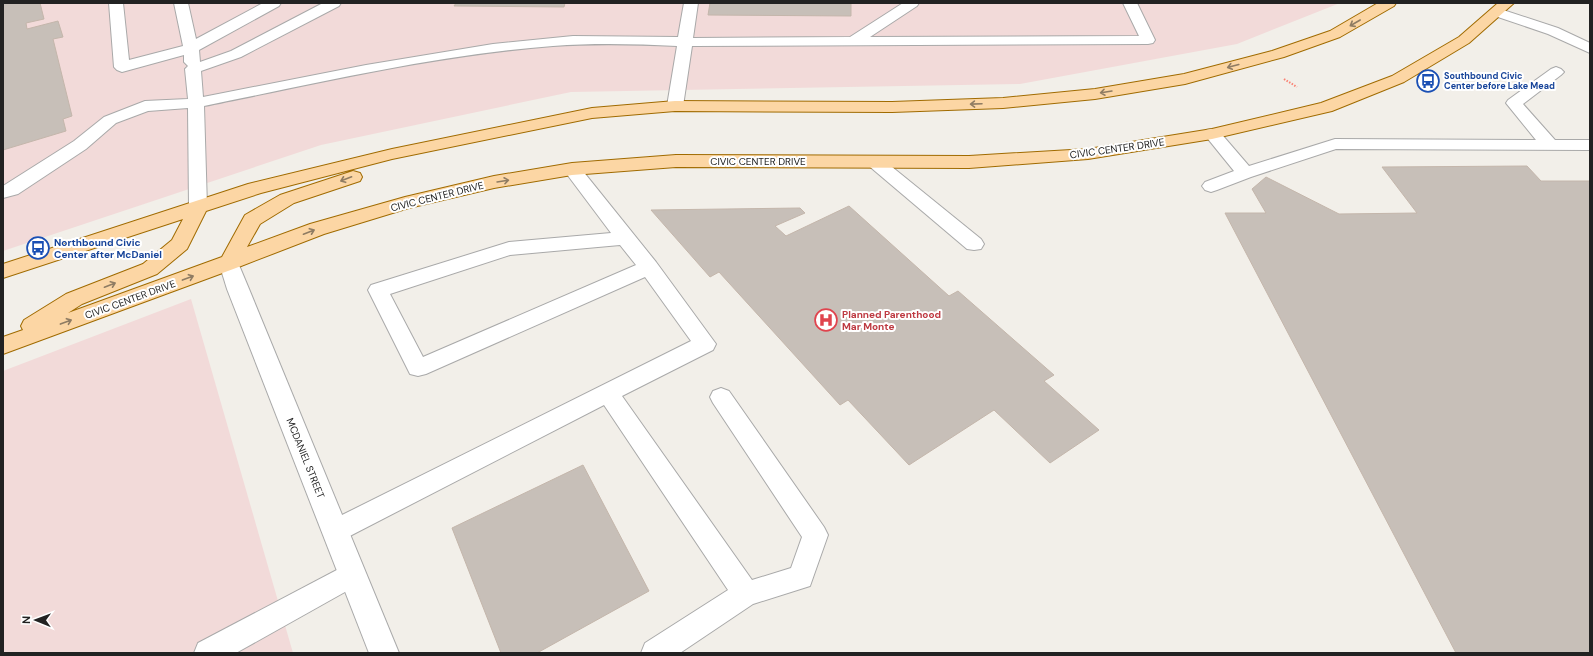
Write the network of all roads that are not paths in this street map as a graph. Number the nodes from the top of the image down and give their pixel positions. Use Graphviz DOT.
graph roads {
  1 [pos="116,3"];
  2 [pos="181,3"];
  3 [pos="274,3"];
  4 [pos="334,3"];
  5 [pos="691,3"];
  6 [pos="912,3"];
  7 [pos="1130,3"];
  8 [pos="1389,3"];
  9 [pos="1502,8"];
  10 [pos="854,41"];
  11 [pos="685,42"];
  12 [pos="191,48"];
  13 [pos="1590,49"];
  14 [pos="193,68"];
  15 [pos="1556,72"];
  16 [pos="196,103"];
  17 [pos="675,106"];
  18 [pos="1212,134"];
  19 [pos="1550,145"];
  20 [pos="1590,145"];
  21 [pos="392,154"];
  22 [pos="875,162"];
  23 [pos="572,169"];
  24 [pos="1245,173"];
  25 [pos="1211,186"];
  26 [pos="3,192"];
  27 [pos="198,207"];
  28 [pos="625,238"];
  29 [pos="974,244"];
  30 [pos="229,262"];
  31 [pos="648,267"];
  32 [pos="3,271"];
  33 [pos="3,345"];
  34 [pos="608,393"];
  35 [pos="721,397"];
  36 [pos="335,531"];
  37 [pos="352,574"];
  38 [pos="746,594"];
  39 [pos="208,653"];
  40 [pos="384,653"];
  41 [pos="655,653"];
  1 -- 12 [label="lane"];
  2 -- 12 [label="lane"];
  3 -- 12 [label="lane"];
  4 -- 14 [label="lane"];
  5 -- 11 [label="lane"];
  6 -- 10 [label="lane"];
  7 -- 10 [label="lane"];
  8 -- 17 [label="main road, one-way"];
  9 -- 13 [label="lane"];
  9 -- 18 [label="main road, CIVIC CENTER DRIVE"];
  10 -- 11 [label="lane"];
  11 -- 16 [label="lane"];
  11 -- 17 [label="lane"];
  12 -- 14 [label="lane"];
  14 -- 16 [label="lane"];
  15 -- 19 [label="lane"];
  16 -- 26 [label="lane"];
  16 -- 27 [label="lane"];
  17 -- 21 [label="main road"];
  18 -- 22 [label="main road, CIVIC CENTER DRIVE"];
  18 -- 24 [label="lane"];
  19 -- 20 [label="lane"];
  19 -- 24 [label="lane"];
  21 -- 27 [label="main road"];
  21 -- 30 [label="main road, one-way"];
  22 -- 23 [label="main road, CIVIC CENTER DRIVE"];
  22 -- 29 [label="lane"];
  23 -- 28 [label="lane"];
  30 -- 23 [label="main road, CIVIC CENTER DRIVE, one-way"];
  24 -- 25 [label="lane"];
  27 -- 32 [label="main road"];
  33 -- 27 [label="main road, one-way"];
  28 -- 31 [label="lane"];
  28 -- 31 [label="lane"];
  33 -- 30 [label="main road, CIVIC CENTER DRIVE, one-way"];
  30 -- 36 [label="street, MCDANIEL STREET"];
  31 -- 34 [label="lane"];
  34 -- 36 [label="lane"];
  34 -- 38 [label="lane"];
  35 -- 38 [label="lane"];
  36 -- 37 [label="street, MCDANIEL STREET"];
  37 -- 39 [label="lane"];
  37 -- 40 [label="street, MCDANIEL STREET"];
  38 -- 41 [label="lane"];
}
